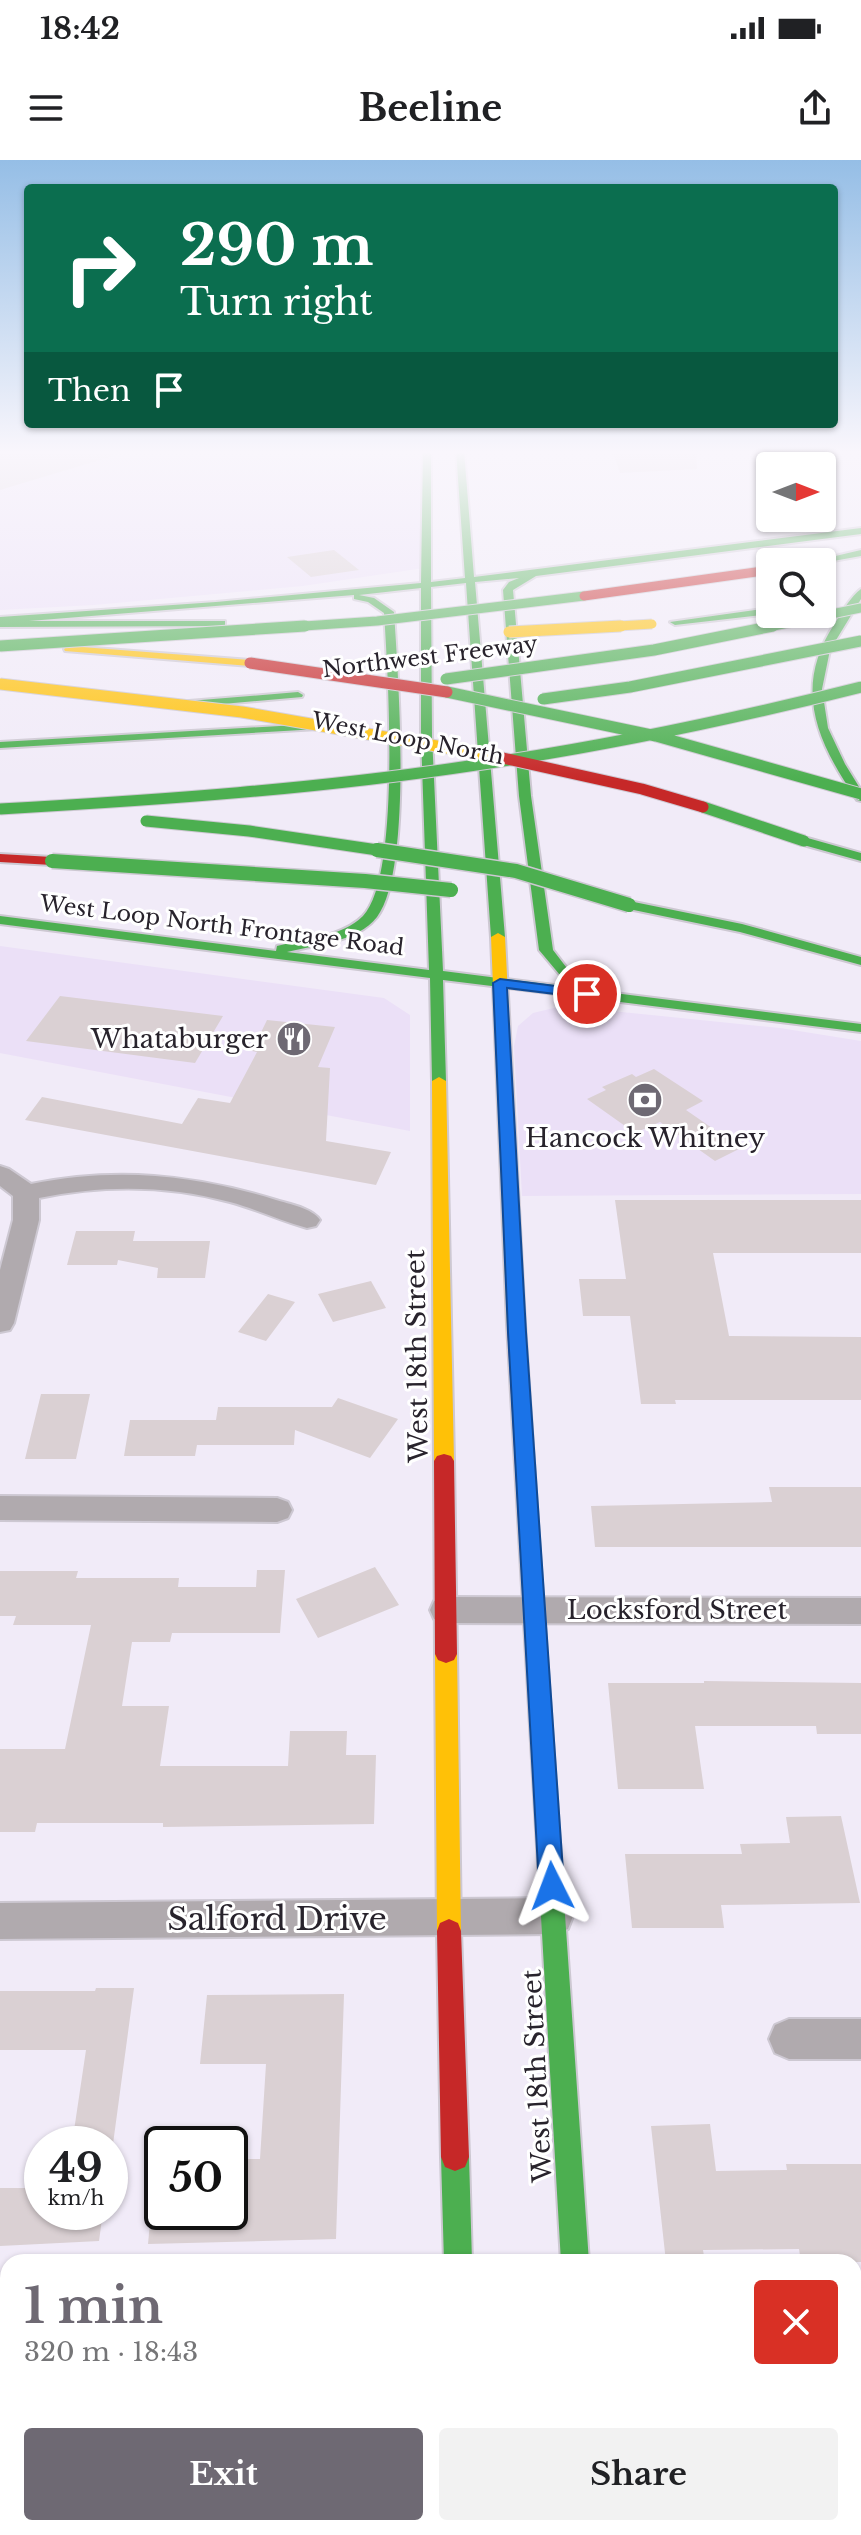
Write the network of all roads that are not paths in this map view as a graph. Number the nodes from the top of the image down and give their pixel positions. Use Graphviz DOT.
graph roads {
  1 [pos="427,561"];
  2 [pos="470,561"];
  3 [pos="475,561"];
  4 [pos="633,561"];
  5 [pos="756,572"];
  6 [pos="540,573"];
  7 [pos="472,579"];
  8 [pos="426,584"];
  9 [pos="332,594"];
  10 [pos="861,594"];
  11 [pos="836,600"];
  12 [pos="861,609"];
  13 [pos="756,613"];
  14 [pos="0,622"];
  15 [pos="837,630"];
  16 [pos="0,632"];
  17 [pos="490,633"];
  18 [pos="861,641"];
  19 [pos="0,646"];
  20 [pos="0,684"];
  21 [pos="861,687"];
  22 [pos="0,702"];
  23 [pos="689,707"];
  24 [pos="64,711"];
  25 [pos="628,711"];
  26 [pos="447,716"];
  27 [pos="0,745"];
  28 [pos="324,746"];
  29 [pos="369,755"];
  30 [pos="546,789"];
  31 [pos="861,796"];
  32 [pos="619,803"];
  33 [pos="0,808"];
  34 [pos="804,841"];
  35 [pos="861,857"];
  36 [pos="0,858"];
  37 [pos="629,905"];
  38 [pos="0,920"];
  39 [pos="266,953"];
  40 [pos="861,961"];
  41 [pos="438,977"];
  42 [pos="500,983"];
  43 [pos="587,994"];
  44 [pos="861,1028"];
  45 [pos="0,1174"];
  46 [pos="26,1193"];
  47 [pos="307,1220"];
  48 [pos="0,1323"];
  49 [pos="0,1508"];
  50 [pos="277,1510"];
  51 [pos="534,1609"];
  52 [pos="446,1610"];
  53 [pos="861,1611"];
  54 [pos="554,1916"];
  55 [pos="449,1919"];
  56 [pos="0,1921"];
  57 [pos="789,2039"];
  58 [pos="861,2039"];
  59 [pos="458,2254"];
  60 [pos="575,2254"];
  1 -- 8 [label="main road, West 18th Street"];
  2 -- 7 [label="main road, West 18th Street"];
  3 -- 6 [label="main road"];
  4 -- 6 [label="main road"];
  5 -- 19 [label="main road, bridge"];
  6 -- 7 [label="main road"];
  6 -- 43 [label="main road"];
  7 -- 8 [label="main road"];
  7 -- 42 [label="main road, West 18th Street"];
  8 -- 9 [label="main road"];
  8 -- 41 [label="main road, West 18th Street"];
  9 -- 14 [label="main road"];
  9 -- 39 [label="main road"];
  10 -- 11 [label="main road"];
  10 -- 15 [label="main road"];
  12 -- 15 [label="main road"];
  12 -- 24 [label="main road, Northwest Freeway, bridge"];
  13 -- 17 [label="main road, bridge"];
  14 -- 17 [label="main road, bridge"];
  15 -- 31 [label="main road"];
  16 -- 17 [label="main road, bridge"];
  18 -- 26 [label="main road, bridge"];
  19 -- 31 [label="main road, bridge"];
  20 -- 34 [label="main road, bridge"];
  21 -- 23 [label="main road, bridge"];
  21 -- 33 [label="main road, bridge"];
  22 -- 28 [label="main road, West Loop North"];
  25 -- 26 [label="main road, bridge"];
  26 -- 27 [label="main road, bridge"];
  29 -- 30 [label="main road, West Loop North, bridge"];
  32 -- 34 [label="main road, bridge"];
  33 -- 37 [label="main road, bridge"];
  34 -- 35 [label="main road"];
  36 -- 37 [label="main road, bridge"];
  37 -- 40 [label="main road"];
  38 -- 39 [label="main road, West Loop North Frontage Road"];
  39 -- 41 [label="main road, West Loop North Frontage Road"];
  41 -- 42 [label="main road, West Loop North Frontage Road"];
  41 -- 52 [label="main road, West 18th Street"];
  42 -- 43 [label="main road, West Loop North Frontage Road"];
  42 -- 51 [label="main road, West 18th Street"];
  43 -- 44 [label="main road, West Loop North Frontage Road"];
  45 -- 46 [label="street"];
  46 -- 47 [label="street"];
  46 -- 48 [label="street"];
  49 -- 50 [label="street"];
  51 -- 52 [label="street, Locksford Street"];
  51 -- 53 [label="street, Locksford Street"];
  51 -- 54 [label="main road, West 18th Street"];
  52 -- 55 [label="main road, West 18th Street"];
  54 -- 55 [label="street, Salford Drive"];
  54 -- 60 [label="main road, West 18th Street"];
  55 -- 56 [label="street, Salford Drive"];
  55 -- 59 [label="main road, West 18th Street"];
  57 -- 58 [label="street"];
}
